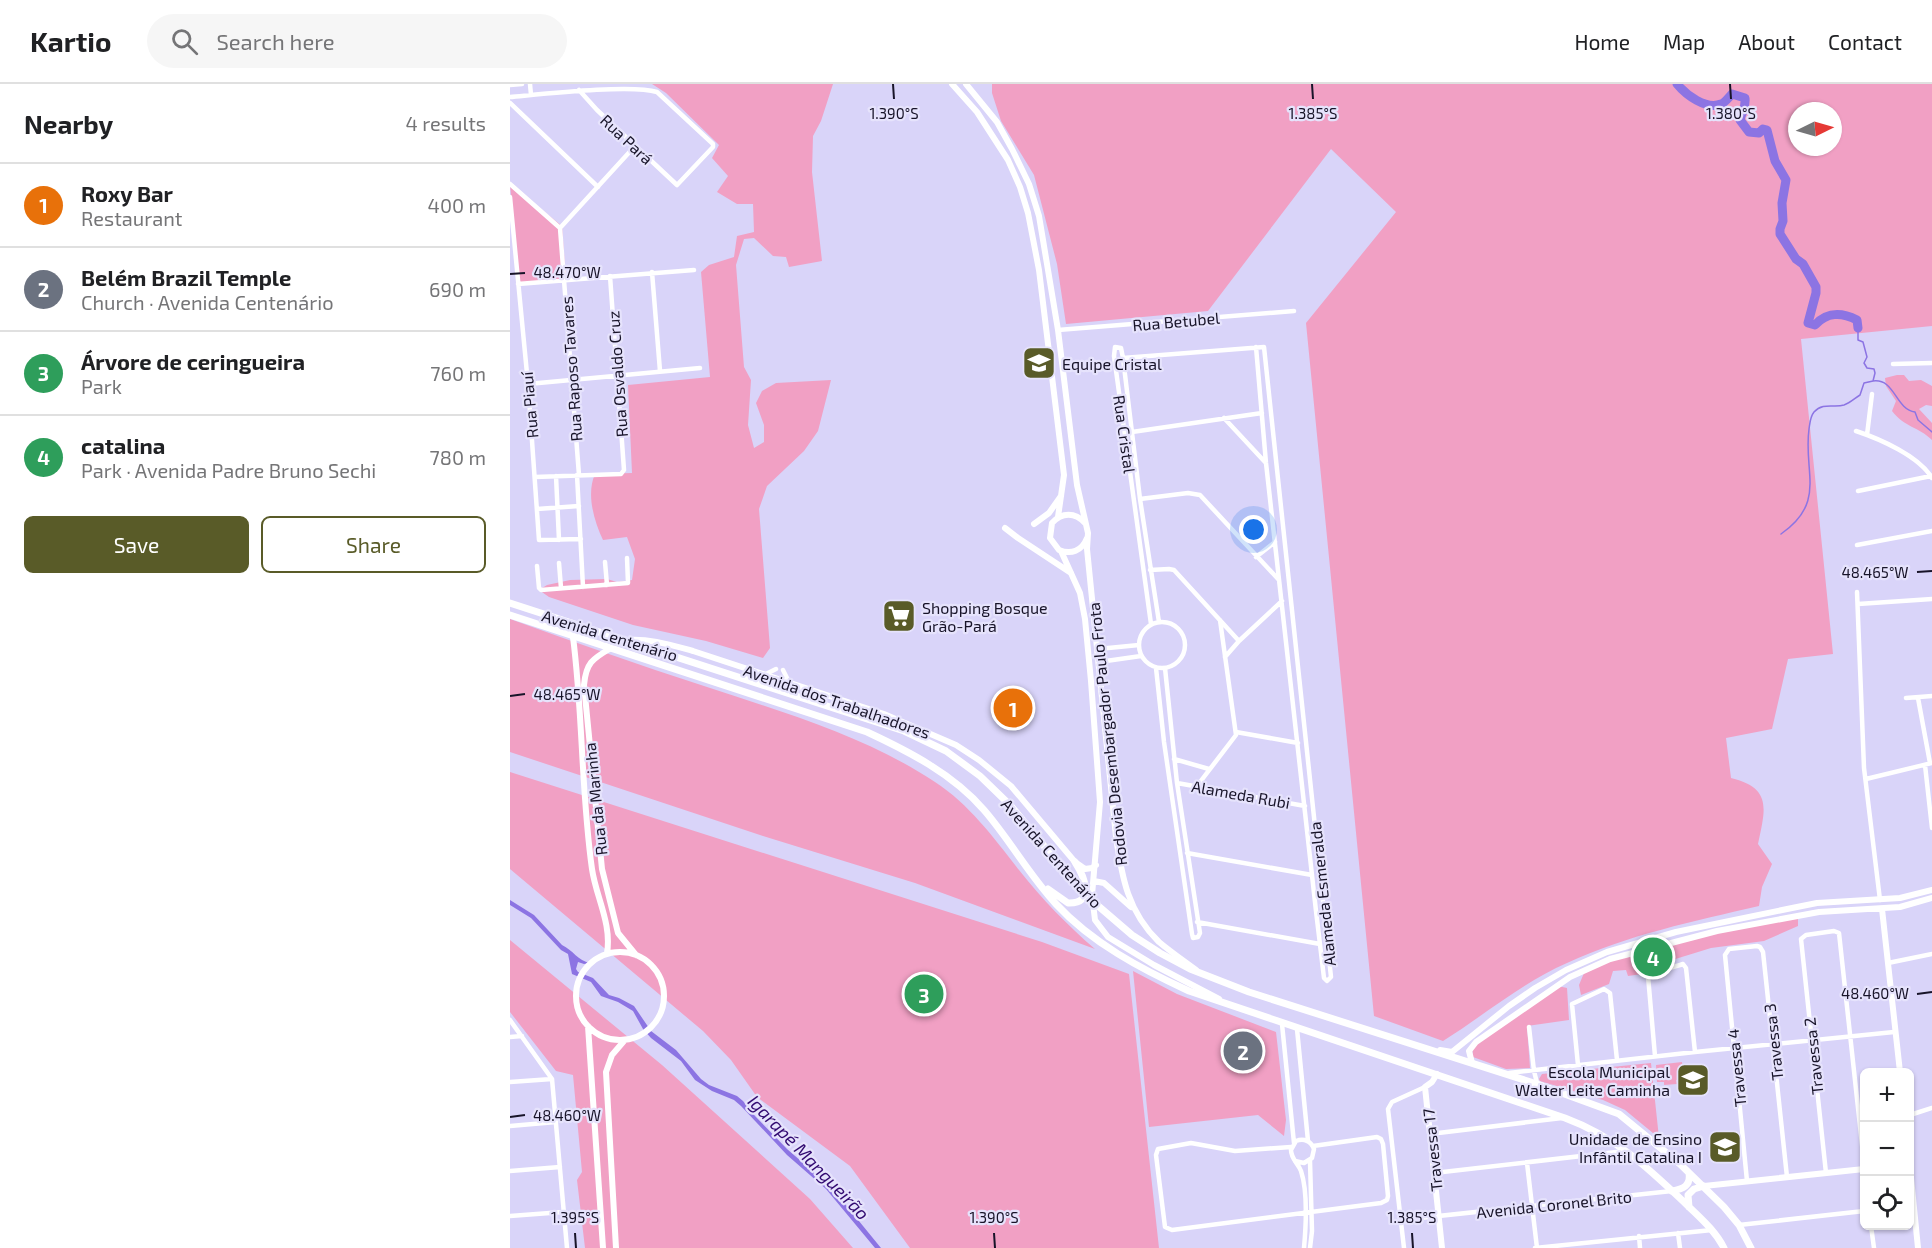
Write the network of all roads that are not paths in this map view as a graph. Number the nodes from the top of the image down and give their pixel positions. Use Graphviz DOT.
graph roads {
  1 [pos="522,84"];
  2 [pos="530,84"];
  3 [pos="623,84"];
  4 [pos="952,84"];
  5 [pos="966,84"];
  6 [pos="510,85"];
  7 [pos="579,90"];
  8 [pos="531,95"];
  9 [pos="510,97"];
  10 [pos="510,103"];
  11 [pos="635,146"];
  12 [pos="510,184"];
  13 [pos="598,187"];
  14 [pos="510,197"];
  15 [pos="560,228"];
  16 [pos="694,270"];
  17 [pos="652,272"];
  18 [pos="610,276"];
  19 [pos="564,279"];
  20 [pos="518,284"];
  21 [pos="1294,311"];
  22 [pos="1058,330"];
  23 [pos="1256,347"];
  24 [pos="1123,358"];
  25 [pos="1932,363"];
  26 [pos="1893,364"];
  27 [pos="700,368"];
  28 [pos="660,371"];
  29 [pos="618,376"];
  30 [pos="572,380"];
  31 [pos="528,384"];
  32 [pos="1872,394"];
  33 [pos="1127,395"];
  34 [pos="1119,396"];
  35 [pos="1262,413"];
  36 [pos="1224,418"];
  37 [pos="1272,422"];
  38 [pos="1263,423"];
  39 [pos="1856,431"];
  40 [pos="1132,432"];
  41 [pos="1867,435"];
  42 [pos="1266,463"];
  43 [pos="578,475"];
  44 [pos="555,476"];
  45 [pos="535,477"];
  46 [pos="1931,477"];
  47 [pos="1858,491"];
  48 [pos="1063,493"];
  49 [pos="1140,499"];
  50 [pos="579,506"];
  51 [pos="557,507"];
  52 [pos="537,509"];
  53 [pos="1058,517"];
  54 [pos="1085,523"];
  55 [pos="1034,524"];
  56 [pos="1005,528"];
  57 [pos="1932,531"];
  58 [pos="1284,533"];
  59 [pos="1274,534"];
  60 [pos="1142,535"];
  61 [pos="581,538"];
  62 [pos="1087,538"];
  63 [pos="559,540"];
  64 [pos="1275,542"];
  65 [pos="1857,544"];
  66 [pos="1061,551"];
  67 [pos="1256,556"];
  68 [pos="627,558"];
  69 [pos="605,562"];
  70 [pos="559,563"];
  71 [pos="537,566"];
  72 [pos="1150,570"];
  73 [pos="1071,573"];
  74 [pos="1280,581"];
  75 [pos="607,585"];
  76 [pos="583,587"];
  77 [pos="561,588"];
  78 [pos="1857,592"];
  79 [pos="1932,599"];
  80 [pos="1282,601"];
  81 [pos="510,603"];
  82 [pos="1858,604"];
  83 [pos="1292,612"];
  84 [pos="1284,614"];
  85 [pos="510,615"];
  86 [pos="1220,620"];
  87 [pos="1160,622"];
  88 [pos="1151,624"];
  89 [pos="573,636"];
  90 [pos="623,640"];
  91 [pos="1239,641"];
  92 [pos="1139,645"];
  93 [pos="610,648"];
  94 [pos="1098,649"];
  95 [pos="1141,656"];
  96 [pos="1225,657"];
  97 [pos="1099,662"];
  98 [pos="1156,668"];
  99 [pos="776,669"];
  100 [pos="1166,669"];
  101 [pos="783,670"];
  102 [pos="765,675"];
  103 [pos="790,684"];
  104 [pos="1092,687"];
  105 [pos="1932,696"];
  106 [pos="1906,698"];
  107 [pos="1918,698"];
  108 [pos="1104,700"];
  109 [pos="1303,711"];
  110 [pos="1294,712"];
  111 [pos="1236,732"];
  112 [pos="1164,742"];
  113 [pos="1173,742"];
  114 [pos="1298,743"];
  115 [pos="1174,759"];
  116 [pos="1929,763"];
  117 [pos="1209,769"];
  118 [pos="1302,776"];
  119 [pos="1310,777"];
  120 [pos="1866,779"];
  121 [pos="1177,783"];
  122 [pos="1197,786"];
  123 [pos="1305,806"];
  124 [pos="1177,822"];
  125 [pos="1183,822"];
  126 [pos="1932,828"];
  127 [pos="1309,843"];
  128 [pos="1317,844"];
  129 [pos="1187,853"];
  130 [pos="1075,862"];
  131 [pos="1096,865"];
  132 [pos="1028,871"];
  133 [pos="1312,875"];
  134 [pos="1094,881"];
  135 [pos="1193,889"];
  136 [pos="1186,890"];
  137 [pos="1932,890"];
  138 [pos="1932,898"];
  139 [pos="1881,900"];
  140 [pos="1133,909"];
  141 [pos="1882,909"];
  142 [pos="1316,911"];
  143 [pos="1324,912"];
  144 [pos="1095,920"];
  145 [pos="1197,922"];
  146 [pos="1320,944"];
  147 [pos="607,953"];
  148 [pos="1932,954"];
  149 [pos="636,955"];
  150 [pos="1725,955"];
  151 [pos="1888,963"];
  152 [pos="1199,972"];
  153 [pos="1238,1008"];
  154 [pos="510,1020"];
  155 [pos="1282,1024"];
  156 [pos="588,1026"];
  157 [pos="1529,1027"];
  158 [pos="1297,1029"];
  159 [pos="1894,1032"];
  160 [pos="1851,1035"];
  161 [pos="522,1036"];
  162 [pos="510,1037"];
  163 [pos="1811,1040"];
  164 [pos="624,1041"];
  165 [pos="1773,1044"];
  166 [pos="1284,1048"];
  167 [pos="1299,1048"];
  168 [pos="1733,1048"];
  169 [pos="1435,1050"];
  170 [pos="1695,1052"];
  171 [pos="1655,1056"];
  172 [pos="1617,1060"];
  173 [pos="1472,1063"];
  174 [pos="1578,1065"];
  175 [pos="1899,1068"];
  176 [pos="1534,1071"];
  177 [pos="1503,1073"];
  178 [pos="1437,1074"];
  179 [pos="552,1079"];
  180 [pos="510,1082"];
  181 [pos="1537,1084"];
  182 [pos="1425,1087"];
  183 [pos="1932,1108"];
  184 [pos="1914,1114"];
  185 [pos="1565,1118"];
  186 [pos="1306,1119"];
  187 [pos="1292,1121"];
  188 [pos="556,1122"];
  189 [pos="1860,1124"];
  190 [pos="510,1126"];
  191 [pos="1430,1134"];
  192 [pos="1308,1141"];
  193 [pos="1293,1145"];
  194 [pos="1313,1146"];
  195 [pos="1628,1151"];
  196 [pos="1310,1160"];
  197 [pos="1295,1161"];
  198 [pos="1527,1163"];
  199 [pos="560,1167"];
  200 [pos="1860,1169"];
  201 [pos="510,1171"];
  202 [pos="1434,1173"];
  203 [pos="1689,1173"];
  204 [pos="1826,1173"];
  205 [pos="1911,1176"];
  206 [pos="1787,1177"];
  207 [pos="1747,1181"];
  208 [pos="1721,1184"];
  209 [pos="1704,1186"];
  210 [pos="1672,1191"];
  211 [pos="1714,1197"];
  212 [pos="1532,1206"];
  213 [pos="1689,1208"];
  214 [pos="1860,1211"];
  215 [pos="563,1212"];
  216 [pos="1308,1212"];
  217 [pos="510,1216"];
  218 [pos="1439,1216"];
  219 [pos="1401,1220"];
  220 [pos="1739,1225"];
  221 [pos="1712,1230"];
  222 [pos="1872,1230"];
  223 [pos="1678,1233"];
  224 [pos="1639,1236"];
  225 [pos="1600,1240"];
  226 [pos="1560,1247"];
  227 [pos="567,1248"];
  228 [pos="603,1248"];
  229 [pos="616,1248"];
  230 [pos="1304,1248"];
  231 [pos="1310,1248"];
  232 [pos="1404,1248"];
  233 [pos="1442,1248"];
  234 [pos="1536,1248"];
  235 [pos="1601,1248"];
  236 [pos="1640,1248"];
  237 [pos="1680,1248"];
  238 [pos="1722,1248"];
  239 [pos="1750,1248"];
  240 [pos="1874,1248"];
  241 [pos="1918,1248"];
  1 -- 6 [label="street"];
  2 -- 8 [label="street"];
  3 -- 7 [label="street"];
  3 -- 11 [label="street, Rua Pará"];
  4 -- 48 [label="main road"];
  5 -- 22 [label="main road"];
  7 -- 8 [label="street"];
  7 -- 11 [label="street, Rua Pará"];
  8 -- 9 [label="street"];
  10 -- 13 [label="street"];
  11 -- 13 [label="street"];
  12 -- 15 [label="street"];
  13 -- 15 [label="street"];
  14 -- 20 [label="street, Rua Piauí"];
  15 -- 19 [label="street, Rua Raposo Tavares"];
  16 -- 17 [label="street"];
  17 -- 18 [label="street"];
  17 -- 28 [label="street"];
  18 -- 19 [label="street"];
  18 -- 29 [label="street, Rua Osvaldo Cruz"];
  19 -- 20 [label="street"];
  19 -- 30 [label="street, Rua Raposo Tavares"];
  20 -- 31 [label="street, Rua Piauí"];
  21 -- 22 [label="street, Rua Betubel"];
  22 -- 54 [label="main road"];
  23 -- 24 [label="street"];
  23 -- 35 [label="street, Alameda Esmeralda"];
  23 -- 37 [label="street, Alameda Esmeralda"];
  24 -- 33 [label="street, Rua Cristal"];
  24 -- 34 [label="street, Rua Cristal"];
  25 -- 26 [label="street"];
  27 -- 28 [label="street"];
  28 -- 29 [label="street"];
  29 -- 30 [label="street"];
  29 -- 43 [label="street, Rua Osvaldo Cruz"];
  30 -- 31 [label="street"];
  30 -- 43 [label="street, Rua Raposo Tavares"];
  31 -- 45 [label="street, Rua Piauí"];
  32 -- 41 [label="street"];
  33 -- 34 [label="street"];
  33 -- 40 [label="street, Rua Cristal"];
  34 -- 60 [label="street, Rua Cristal"];
  35 -- 36 [label="street"];
  35 -- 38 [label="street, Alameda Esmeralda"];
  36 -- 40 [label="street"];
  36 -- 42 [label="street"];
  37 -- 38 [label="street"];
  37 -- 58 [label="street, Alameda Esmeralda"];
  38 -- 42 [label="street, Alameda Esmeralda"];
  39 -- 41 [label="street"];
  40 -- 49 [label="street, Rua Cristal"];
  41 -- 46 [label="street"];
  42 -- 59 [label="street, Alameda Esmeralda"];
  43 -- 44 [label="street"];
  43 -- 50 [label="street, Rua Raposo Tavares"];
  44 -- 45 [label="street"];
  44 -- 51 [label="street"];
  45 -- 52 [label="street, Rua Piauí"];
  46 -- 47 [label="street"];
  48 -- 53 [label="main road"];
  48 -- 55 [label="main road"];
  49 -- 60 [label="street, Rua Cristal"];
  49 -- 67 [label="street"];
  50 -- 51 [label="street"];
  50 -- 61 [label="street, Rua Raposo Tavares"];
  51 -- 52 [label="street"];
  51 -- 63 [label="street"];
  52 -- 63 [label="street, Rua Piauí"];
  53 -- 54 [label="main road"];
  53 -- 66 [label="main road"];
  54 -- 62 [label="main road"];
  56 -- 73 [label="main road"];
  57 -- 65 [label="street"];
  58 -- 59 [label="street"];
  58 -- 83 [label="street, Alameda Esmeralda"];
  59 -- 64 [label="street, Alameda Esmeralda"];
  60 -- 72 [label="street, Rua Cristal"];
  60 -- 88 [label="street, Rua Cristal"];
  61 -- 63 [label="street"];
  61 -- 76 [label="street, Rua Raposo Tavares"];
  62 -- 66 [label="main road"];
  62 -- 94 [label="main road, Rodovia Desembargador Paulo Frota"];
  64 -- 67 [label="street"];
  64 -- 74 [label="street, Alameda Esmeralda"];
  66 -- 73 [label="main road, Rodovia Desembargador Paulo Frota"];
  67 -- 74 [label="street"];
  68 -- 75 [label="street"];
  69 -- 75 [label="street"];
  70 -- 77 [label="street"];
  71 -- 77 [label="street"];
  72 -- 86 [label="street"];
  72 -- 87 [label="street, Rua Cristal"];
  73 -- 104 [label="main road, Rodovia Desembargador Paulo Frota"];
  74 -- 80 [label="street, Alameda Esmeralda"];
  75 -- 76 [label="street"];
  76 -- 77 [label="street"];
  78 -- 82 [label="street"];
  79 -- 82 [label="street"];
  80 -- 84 [label="street, Alameda Esmeralda"];
  80 -- 91 [label="street"];
  81 -- 90 [label="main road, Avenida Centenário"];
  82 -- 120 [label="street"];
  83 -- 84 [label="street"];
  83 -- 109 [label="street, Alameda Esmeralda"];
  84 -- 110 [label="street, Alameda Esmeralda"];
  85 -- 89 [label="main road, Avenida Centenário"];
  86 -- 91 [label="street"];
  86 -- 96 [label="street"];
  87 -- 88 [label="street"];
  87 -- 100 [label="street"];
  88 -- 92 [label="street"];
  89 -- 93 [label="main road, Avenida Centenário"];
  89 -- 147 [label="main road, Rua da Marinha"];
  90 -- 102 [label="main road, Avenida dos Trabalhadores"];
  90 -- 152 [label="main road, Avenida Centenário"];
  91 -- 96 [label="street"];
  92 -- 94 [label="street"];
  92 -- 95 [label="street"];
  93 -- 132 [label="main road, Avenida Centenário"];
  93 -- 149 [label="main road, Rua da Marinha"];
  94 -- 97 [label="main road, Rodovia Desembargador Paulo Frota"];
  95 -- 97 [label="street"];
  95 -- 98 [label="street"];
  96 -- 111 [label="street"];
  97 -- 108 [label="main road, Rodovia Desembargador Paulo Frota"];
  98 -- 100 [label="street"];
  98 -- 112 [label="street"];
  99 -- 102 [label="street"];
  100 -- 113 [label="street"];
  101 -- 103 [label="street"];
  102 -- 103 [label="main road, Avenida dos Trabalhadores"];
  103 -- 130 [label="main road, Avenida dos Trabalhadores"];
  104 -- 108 [label="main road"];
  104 -- 131 [label="main road, Rodovia Desembargador Paulo Frota"];
  105 -- 107 [label="street"];
  106 -- 107 [label="street"];
  107 -- 116 [label="street"];
  108 -- 140 [label="main road, Rodovia Desembargador Paulo Frota"];
  109 -- 110 [label="street"];
  109 -- 119 [label="street, Alameda Esmeralda"];
  110 -- 114 [label="street, Alameda Esmeralda"];
  111 -- 114 [label="street"];
  111 -- 117 [label="street"];
  112 -- 113 [label="street"];
  112 -- 124 [label="street"];
  113 -- 115 [label="street"];
  114 -- 118 [label="street, Alameda Esmeralda"];
  115 -- 117 [label="street"];
  115 -- 121 [label="street"];
  116 -- 120 [label="street"];
  116 -- 126 [label="street"];
  117 -- 122 [label="street"];
  118 -- 119 [label="street"];
  118 -- 123 [label="street, Alameda Esmeralda"];
  119 -- 128 [label="street, Alameda Esmeralda"];
  120 -- 139 [label="street"];
  121 -- 122 [label="street, Alameda Rubi"];
  121 -- 125 [label="street"];
  122 -- 123 [label="street, Alameda Rubi"];
  123 -- 127 [label="street, Alameda Esmeralda"];
  124 -- 125 [label="street"];
  124 -- 136 [label="street"];
  125 -- 129 [label="street"];
  127 -- 128 [label="street"];
  127 -- 133 [label="street, Alameda Esmeralda"];
  128 -- 143 [label="street, Alameda Esmeralda"];
  129 -- 133 [label="street"];
  129 -- 135 [label="street"];
  130 -- 131 [label="main road"];
  130 -- 132 [label="main road"];
  131 -- 134 [label="main road, Rodovia Desembargador Paulo Frota"];
  132 -- 153 [label="main road, Avenida Centenário"];
  133 -- 142 [label="street, Alameda Esmeralda"];
  134 -- 140 [label="main road"];
  134 -- 144 [label="main road, Rodovia Desembargador Paulo Frota"];
  135 -- 136 [label="street"];
  135 -- 145 [label="street"];
  136 -- 145 [label="street"];
  137 -- 139 [label="main road"];
  138 -- 141 [label="main road"];
  139 -- 169 [label="main road"];
  140 -- 152 [label="main road, Rodovia Desembargador Paulo Frota"];
  141 -- 151 [label="main road"];
  141 -- 173 [label="main road"];
  142 -- 143 [label="street"];
  142 -- 146 [label="street, Alameda Esmeralda"];
  143 -- 146 [label="street, Alameda Esmeralda"];
  144 -- 153 [label="main road, Avenida Centenário"];
  145 -- 146 [label="street"];
  147 -- 149 [label="main road"];
  147 -- 156 [label="main road"];
  148 -- 151 [label="street"];
  149 -- 164 [label="main road"];
  150 -- 165 [label="street, Travessa 3"];
  150 -- 168 [label="street, Travessa 4"];
  151 -- 159 [label="main road"];
  152 -- 169 [label="main road, Avenida Centenário"];
  153 -- 155 [label="main road, Avenida Centenário"];
  154 -- 161 [label="street"];
  155 -- 158 [label="main road, Avenida Centenário"];
  155 -- 166 [label="street"];
  156 -- 164 [label="main road"];
  156 -- 228 [label="main road"];
  157 -- 176 [label="street"];
  158 -- 167 [label="street"];
  158 -- 178 [label="main road, Avenida Centenário"];
  159 -- 160 [label="street"];
  159 -- 175 [label="main road"];
  160 -- 163 [label="street"];
  160 -- 163 [label="street, Travessa 2"];
  160 -- 189 [label="street"];
  161 -- 162 [label="street"];
  161 -- 179 [label="street"];
  163 -- 165 [label="street"];
  163 -- 204 [label="street, Travessa 2"];
  164 -- 229 [label="main road"];
  165 -- 168 [label="street"];
  165 -- 206 [label="street, Travessa 3"];
  166 -- 167 [label="street"];
  166 -- 187 [label="street"];
  167 -- 186 [label="street"];
  168 -- 170 [label="street"];
  168 -- 207 [label="street, Travessa 4"];
  169 -- 173 [label="main road, Avenida Centenário"];
  170 -- 171 [label="street"];
  170 -- 171 [label="street"];
  171 -- 172 [label="street"];
  172 -- 174 [label="street"];
  172 -- 174 [label="street"];
  173 -- 177 [label="main road, Avenida Centenário"];
  174 -- 176 [label="street"];
  176 -- 177 [label="street"];
  176 -- 181 [label="street"];
  177 -- 181 [label="main road, Avenida Centenário"];
  178 -- 182 [label="main road"];
  178 -- 185 [label="main road, Avenida Centenário"];
  179 -- 180 [label="street"];
  179 -- 188 [label="street"];
  181 -- 203 [label="main road, Avenida Centenário"];
  182 -- 191 [label="main road, Travessa 17"];
  182 -- 219 [label="street"];
  183 -- 184 [label="street"];
  185 -- 191 [label="street"];
  185 -- 195 [label="main road, Avenida Centenário"];
  186 -- 187 [label="street"];
  186 -- 192 [label="street"];
  187 -- 193 [label="street"];
  188 -- 190 [label="street"];
  188 -- 199 [label="street"];
  191 -- 202 [label="main road, Travessa 17"];
  192 -- 193 [label="street"];
  192 -- 194 [label="street"];
  193 -- 197 [label="street"];
  193 -- 216 [label="street"];
  194 -- 196 [label="street"];
  194 -- 216 [label="street"];
  195 -- 198 [label="street"];
  195 -- 210 [label="main road, Avenida Centenário"];
  196 -- 197 [label="street"];
  196 -- 216 [label="street"];
  197 -- 216 [label="street"];
  198 -- 202 [label="street"];
  198 -- 212 [label="street"];
  199 -- 201 [label="street"];
  199 -- 215 [label="street"];
  200 -- 204 [label="main road"];
  202 -- 218 [label="main road, Travessa 17"];
  203 -- 209 [label="main road, Avenida Centenário"];
  203 -- 210 [label="main road"];
  204 -- 206 [label="main road"];
  205 -- 241 [label="main road"];
  206 -- 207 [label="main road"];
  207 -- 208 [label="main road"];
  208 -- 209 [label="main road"];
  208 -- 211 [label="main road"];
  209 -- 211 [label="main road, Avenida Centenário"];
  209 -- 213 [label="main road"];
  210 -- 212 [label="street, Avenida Coronel Brito"];
  210 -- 213 [label="main road, Avenida Centenário"];
  211 -- 220 [label="main road, Avenida Centenário"];
  212 -- 218 [label="street, Avenida Coronel Brito"];
  212 -- 234 [label="street"];
  213 -- 221 [label="main road, Avenida Centenário"];
  214 -- 220 [label="street"];
  215 -- 217 [label="street"];
  215 -- 227 [label="street"];
  216 -- 230 [label="street"];
  216 -- 231 [label="street"];
  218 -- 219 [label="street, Avenida Coronel Brito"];
  218 -- 233 [label="main road, Travessa 17"];
  219 -- 232 [label="street"];
  220 -- 239 [label="main road, Avenida Centenário"];
  221 -- 223 [label="street"];
  221 -- 238 [label="main road, Avenida Centenário"];
  222 -- 240 [label="street"];
  223 -- 224 [label="street"];
  223 -- 237 [label="street"];
  224 -- 225 [label="street"];
  224 -- 236 [label="street"];
  225 -- 226 [label="street"];
  225 -- 235 [label="street"];
  226 -- 234 [label="street"];
}
